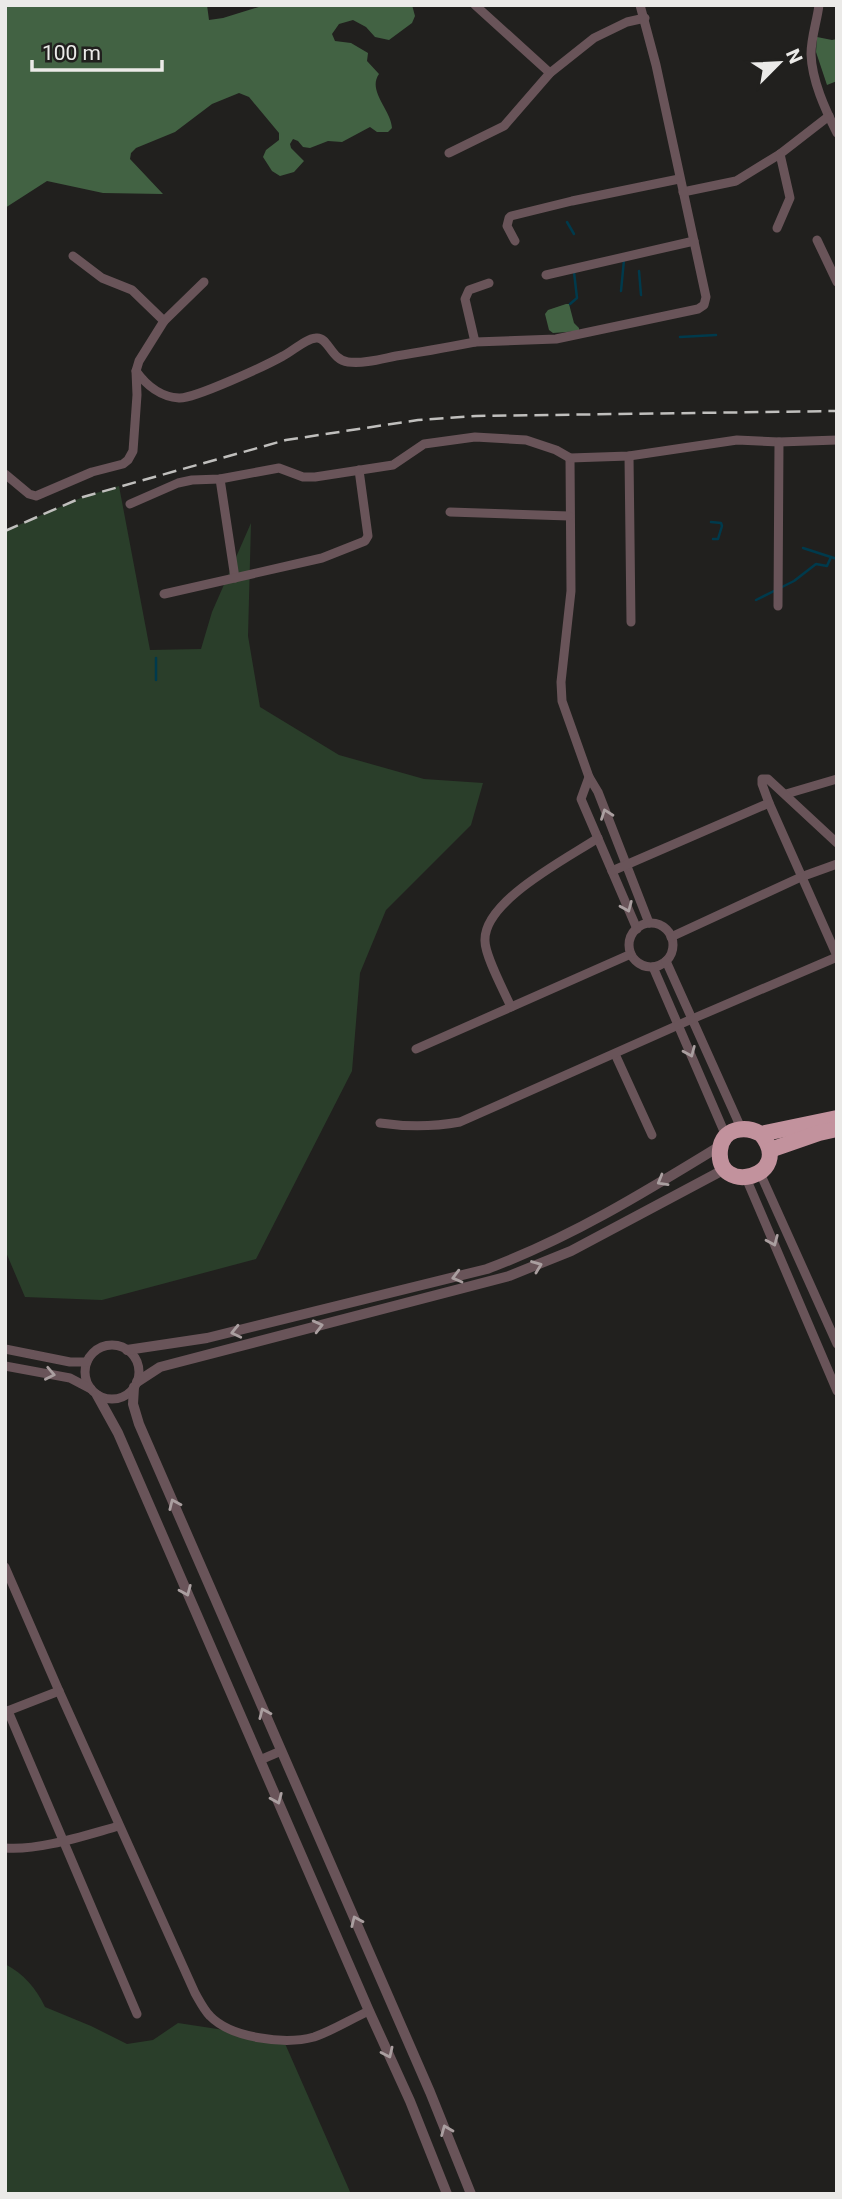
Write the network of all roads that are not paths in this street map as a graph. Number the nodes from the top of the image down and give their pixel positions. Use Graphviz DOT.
graph roads {
  1 [pos="475,5"];
  2 [pos="640,5"];
  3 [pos="819,5"];
  4 [pos="645,18"];
  5 [pos="550,73"];
  6 [pos="829,116"];
  7 [pos="837,132"];
  8 [pos="449,153"];
  9 [pos="780,154"];
  10 [pos="679,178"];
  11 [pos="682,192"];
  12 [pos="777,228"];
  13 [pos="817,240"];
  14 [pos="515,241"];
  15 [pos="694,241"];
  16 [pos="73,256"];
  17 [pos="546,275"];
  18 [pos="204,282"];
  19 [pos="837,282"];
  20 [pos="489,283"];
  21 [pos="164,321"];
  22 [pos="475,342"];
  23 [pos="136,371"];
  24 [pos="837,440"];
  25 [pos="779,442"];
  26 [pos="629,456"];
  27 [pos="570,458"];
  28 [pos="359,470"];
  29 [pos="5,474"];
  30 [pos="220,479"];
  31 [pos="130,504"];
  32 [pos="450,512"];
  33 [pos="569,516"];
  34 [pos="235,578"];
  35 [pos="164,594"];
  36 [pos="778,606"];
  37 [pos="631,622"];
  38 [pos="589,777"];
  39 [pos="837,779"];
  40 [pos="786,794"];
  41 [pos="769,803"];
  42 [pos="598,838"];
  43 [pos="837,843"];
  44 [pos="837,864"];
  45 [pos="625,865"];
  46 [pos="612,872"];
  47 [pos="801,877"];
  48 [pos="649,923"];
  49 [pos="637,929"];
  50 [pos="671,937"];
  51 [pos="631,954"];
  52 [pos="837,957"];
  53 [pos="666,961"];
  54 [pos="653,967"];
  55 [pos="511,1007"];
  56 [pos="692,1018"];
  57 [pos="678,1025"];
  58 [pos="416,1049"];
  59 [pos="615,1054"];
  60 [pos="837,1118"];
  61 [pos="380,1123"];
  62 [pos="741,1128"];
  63 [pos="837,1129"];
  64 [pos="761,1134"];
  65 [pos="652,1135"];
  66 [pos="723,1141"];
  67 [pos="769,1150"];
  68 [pos="725,1169"];
  69 [pos="753,1176"];
  70 [pos="837,1344"];
  71 [pos="5,1349"];
  72 [pos="127,1350"];
  73 [pos="87,1362"];
  74 [pos="6,1367"];
  75 [pos="136,1385"];
  76 [pos="837,1391"];
  77 [pos="94,1392"];
  78 [pos="5,1567"];
  79 [pos="59,1691"];
  80 [pos="7,1712"];
  81 [pos="281,1751"];
  82 [pos="260,1760"];
  83 [pos="119,1826"];
  84 [pos="64,1841"];
  85 [pos="5,1848"];
  86 [pos="369,2011"];
  87 [pos="137,2014"];
  88 [pos="447,2194"];
  89 [pos="471,2194"];
  1 -- 5 [label="street"];
  2 -- 4 [label="street"];
  3 -- 6 [label="street"];
  4 -- 5 [label="street"];
  4 -- 10 [label="street"];
  5 -- 8 [label="street"];
  6 -- 7 [label="street"];
  6 -- 9 [label="street"];
  9 -- 11 [label="street"];
  9 -- 12 [label="street"];
  10 -- 11 [label="street"];
  10 -- 14 [label="street"];
  11 -- 15 [label="street"];
  13 -- 19 [label="street"];
  15 -- 17 [label="street"];
  15 -- 22 [label="street"];
  16 -- 21 [label="street"];
  18 -- 21 [label="street"];
  20 -- 22 [label="street"];
  21 -- 23 [label="street"];
  22 -- 23 [label="street"];
  23 -- 29 [label="street"];
  24 -- 25 [label="street"];
  25 -- 26 [label="street"];
  25 -- 36 [label="street"];
  26 -- 27 [label="street"];
  26 -- 37 [label="street"];
  27 -- 28 [label="street"];
  27 -- 33 [label="street"];
  28 -- 30 [label="street"];
  28 -- 34 [label="street"];
  30 -- 31 [label="street"];
  30 -- 34 [label="street"];
  32 -- 33 [label="street"];
  33 -- 38 [label="street"];
  34 -- 35 [label="street"];
  38 -- 42 [label="street"];
  45 -- 38 [label="street, one-way"];
  39 -- 40 [label="street"];
  40 -- 41 [label="street"];
  40 -- 43 [label="street"];
  41 -- 45 [label="street"];
  41 -- 47 [label="street"];
  42 -- 46 [label="street"];
  42 -- 55 [label="street"];
  44 -- 47 [label="street"];
  45 -- 46 [label="street"];
  45 -- 48 [label="street"];
  46 -- 49 [label="street, one-way"];
  47 -- 50 [label="street"];
  47 -- 52 [label="street"];
  48 -- 49 [label="street"];
  48 -- 50 [label="street"];
  49 -- 51 [label="street"];
  50 -- 53 [label="street"];
  51 -- 54 [label="street"];
  51 -- 55 [label="street"];
  52 -- 56 [label="street"];
  53 -- 54 [label="street"];
  53 -- 56 [label="street"];
  54 -- 57 [label="street"];
  55 -- 58 [label="street"];
  56 -- 57 [label="street"];
  56 -- 62 [label="street"];
  57 -- 59 [label="street"];
  57 -- 66 [label="street, one-way"];
  59 -- 61 [label="street"];
  59 -- 65 [label="street"];
  60 -- 64 [label="highway"];
  62 -- 64 [label="highway"];
  62 -- 66 [label="highway"];
  63 -- 67 [label="highway"];
  64 -- 67 [label="highway"];
  66 -- 68 [label="highway"];
  66 -- 72 [label="street, one-way"];
  67 -- 69 [label="highway"];
  68 -- 69 [label="highway"];
  75 -- 68 [label="street, one-way"];
  69 -- 70 [label="street"];
  69 -- 76 [label="street, one-way"];
  71 -- 73 [label="street"];
  72 -- 73 [label="street"];
  72 -- 75 [label="street"];
  73 -- 77 [label="street"];
  74 -- 77 [label="street, one-way"];
  75 -- 77 [label="street"];
  81 -- 75 [label="street, one-way"];
  77 -- 82 [label="street, one-way"];
  78 -- 79 [label="street"];
  79 -- 80 [label="street"];
  79 -- 83 [label="street"];
  80 -- 84 [label="street"];
  81 -- 82 [label="street"];
  89 -- 81 [label="street, one-way"];
  82 -- 86 [label="street, one-way"];
  83 -- 84 [label="street"];
  83 -- 86 [label="street"];
  84 -- 85 [label="street"];
  84 -- 87 [label="street"];
  86 -- 88 [label="street, one-way"];
}
